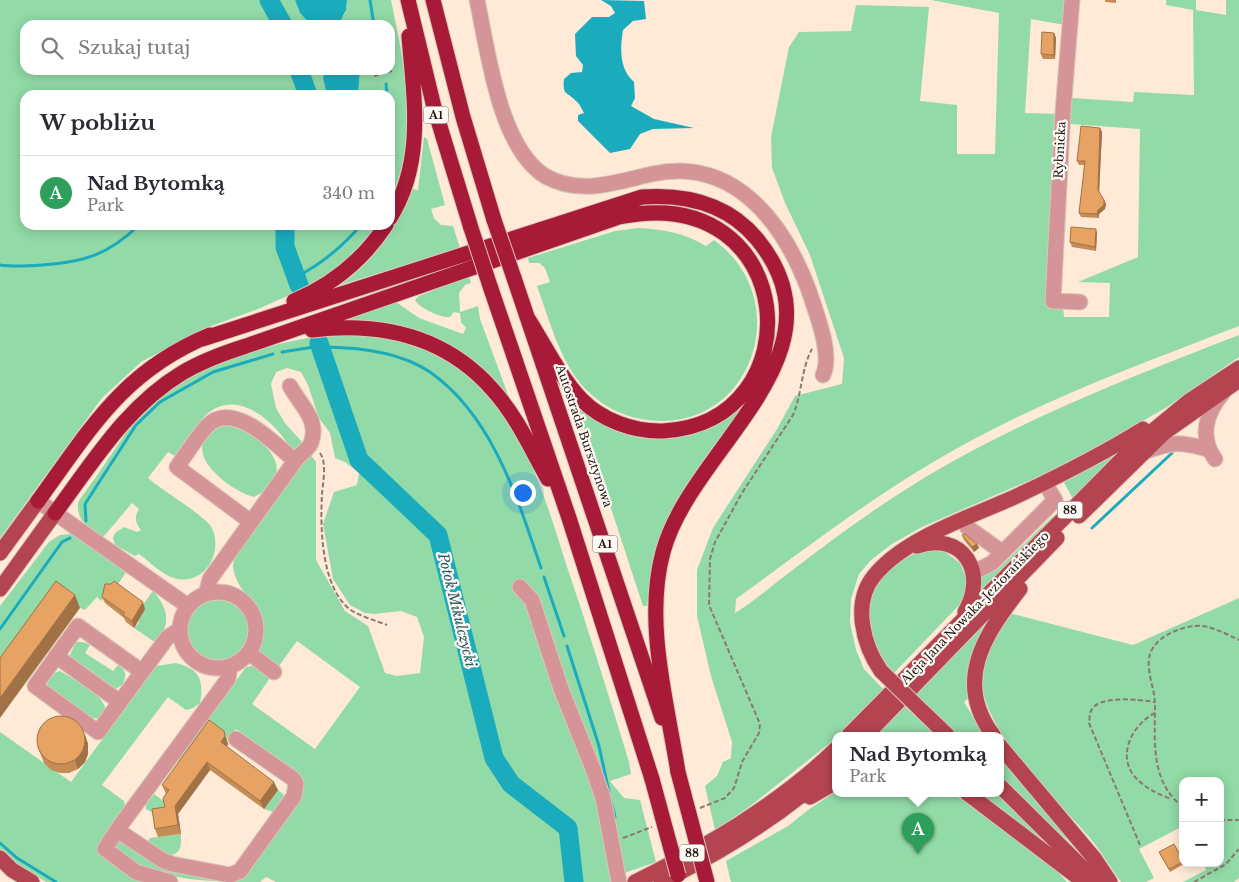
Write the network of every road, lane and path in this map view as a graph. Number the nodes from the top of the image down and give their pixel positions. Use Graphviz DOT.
graph roads {
  1 [pos="407,0"];
  2 [pos="433,0"];
  3 [pos="476,0"];
  4 [pos="1072,0"];
  5 [pos="378,75"];
  6 [pos="374,76"];
  7 [pos="395,207"];
  8 [pos="383,230"];
  9 [pos="1080,302"];
  10 [pos="527,317"];
  11 [pos="286,333"];
  12 [pos="202,339"];
  13 [pos="812,347"];
  14 [pos="1239,368"];
  15 [pos="823,375"];
  16 [pos="1236,382"];
  17 [pos="290,386"];
  18 [pos="1189,401"];
  19 [pos="310,445"];
  20 [pos="1144,452"];
  21 [pos="295,461"];
  22 [pos="1046,482"];
  23 [pos="38,501"];
  24 [pos="55,513"];
  25 [pos="569,518"];
  26 [pos="964,520"];
  27 [pos="251,522"];
  28 [pos="1062,533"];
  29 [pos="902,552"];
  30 [pos="1002,552"];
  31 [pos="0,553"];
  32 [pos="221,564"];
  33 [pos="974,572"];
  34 [pos="520,587"];
  35 [pos="0,589"];
  36 [pos="206,594"];
  37 [pos="230,594"];
  38 [pos="188,606"];
  39 [pos="387,625"];
  40 [pos="958,625"];
  41 [pos="180,629"];
  42 [pos="1239,640"];
  43 [pos="157,652"];
  44 [pos="186,652"];
  45 [pos="249,653"];
  46 [pos="56,656"];
  47 [pos="208,667"];
  48 [pos="230,667"];
  49 [pos="141,671"];
  50 [pos="274,672"];
  51 [pos="213,697"];
  52 [pos="120,702"];
  53 [pos="1155,702"];
  54 [pos="1155,713"];
  55 [pos="852,732"];
  56 [pos="869,732"];
  57 [pos="944,732"];
  58 [pos="990,732"];
  59 [pos="236,739"];
  60 [pos="1004,751"];
  61 [pos="832,753"];
  62 [pos="832,768"];
  63 [pos="678,772"];
  64 [pos="832,784"];
  65 [pos="1004,790"];
  66 [pos="972,797"];
  67 [pos="1172,799"];
  68 [pos="1179,804"];
  69 [pos="699,808"];
  70 [pos="1224,820"];
  71 [pos="1239,820"];
  72 [pos="655,825"];
  73 [pos="755,829"];
  74 [pos="118,830"];
  75 [pos="612,842"];
  76 [pos="1140,845"];
  77 [pos="1239,849"];
  78 [pos="0,858"];
  79 [pos="32,882"];
  80 [pos="170,882"];
  81 [pos="620,882"];
  82 [pos="635,882"];
  83 [pos="661,882"];
  84 [pos="680,882"];
  85 [pos="707,882"];
  86 [pos="1084,882"];
  87 [pos="1098,882"];
  88 [pos="1110,882"];
  89 [pos="1194,882"];
  1 -- 7 [label="highway"];
  1 -- 25 [label="highway, A1, bridge"];
  2 -- 10 [label="highway, Autostrada Bursztynowa / A1, bridge"];
  3 -- 15 [label="street"];
  4 -- 9 [label="street, Rybnicka"];
  5 -- 6 [label="path"];
  8 -- 12 [label="highway"];
  10 -- 11 [label="highway"];
  10 -- 63 [label="highway, Autostrada Bursztynowa / A1"];
  11 -- 24 [label="highway"];
  11 -- 25 [label="highway"];
  12 -- 23 [label="highway"];
  12 -- 63 [label="highway"];
  13 -- 69 [label="path"];
  14 -- 18 [label="main road, Aleja Jana Nowaka-Jeziorańskiego / 88"];
  16 -- 20 [label="main road, Aleja Jana Nowaka-Jeziorańskiego / 88"];
  16 -- 20 [label="street"];
  17 -- 19 [label="street"];
  18 -- 22 [label="main road"];
  18 -- 40 [label="main road, Aleja Jana Nowaka-Jeziorańskiego / 88"];
  19 -- 21 [label="street"];
  19 -- 39 [label="path"];
  20 -- 28 [label="main road, Aleja Jana Nowaka-Jeziorańskiego / 88"];
  21 -- 27 [label="street"];
  21 -- 27 [label="street"];
  22 -- 26 [label="main road"];
  22 -- 30 [label="street"];
  23 -- 24 [label="street"];
  23 -- 31 [label="main road"];
  24 -- 35 [label="main road"];
  24 -- 38 [label="street"];
  25 -- 84 [label="highway, A1, bridge"];
  26 -- 29 [label="main road"];
  26 -- 30 [label="street"];
  27 -- 32 [label="street"];
  28 -- 56 [label="main road, Aleja Jana Nowaka-Jeziorańskiego / 88"];
  28 -- 58 [label="main road"];
  29 -- 33 [label="main road"];
  29 -- 57 [label="main road, bridge"];
  30 -- 33 [label="street"];
  32 -- 36 [label="street"];
  32 -- 37 [label="street"];
  33 -- 40 [label="main road"];
  34 -- 75 [label="street"];
  36 -- 37 [label="street"];
  36 -- 38 [label="street"];
  37 -- 45 [label="street"];
  38 -- 41 [label="street"];
  40 -- 55 [label="main road, Aleja Jana Nowaka-Jeziorańskiego / 88"];
  41 -- 43 [label="street"];
  41 -- 44 [label="street"];
  42 -- 53 [label="path"];
  43 -- 44 [label="street"];
  43 -- 49 [label="street"];
  44 -- 47 [label="street"];
  45 -- 48 [label="street"];
  45 -- 50 [label="street"];
  46 -- 49 [label="street"];
  46 -- 52 [label="street"];
  46 -- 52 [label="street"];
  47 -- 48 [label="street"];
  47 -- 51 [label="street"];
  48 -- 51 [label="street"];
  49 -- 52 [label="street"];
  51 -- 74 [label="street"];
  53 -- 54 [label="path"];
  53 -- 76 [label="path"];
  54 -- 67 [label="path"];
  54 -- 67 [label="path"];
  59 -- 74 [label="street"];
  60 -- 88 [label="main road"];
  61 -- 82 [label="main road, 88"];
  62 -- 73 [label="main road, 88"];
  63 -- 85 [label="highway, Autostrada Bursztynowa / A1, bridge"];
  64 -- 73 [label="main road"];
  65 -- 87 [label="main road"];
  66 -- 86 [label="main road"];
  67 -- 68 [label="path"];
  70 -- 71 [label="path"];
  72 -- 75 [label="path"];
  73 -- 83 [label="main road, 88"];
  74 -- 80 [label="street"];
  75 -- 81 [label="street"];
  77 -- 89 [label="path"];
  78 -- 79 [label="main road"];
}
